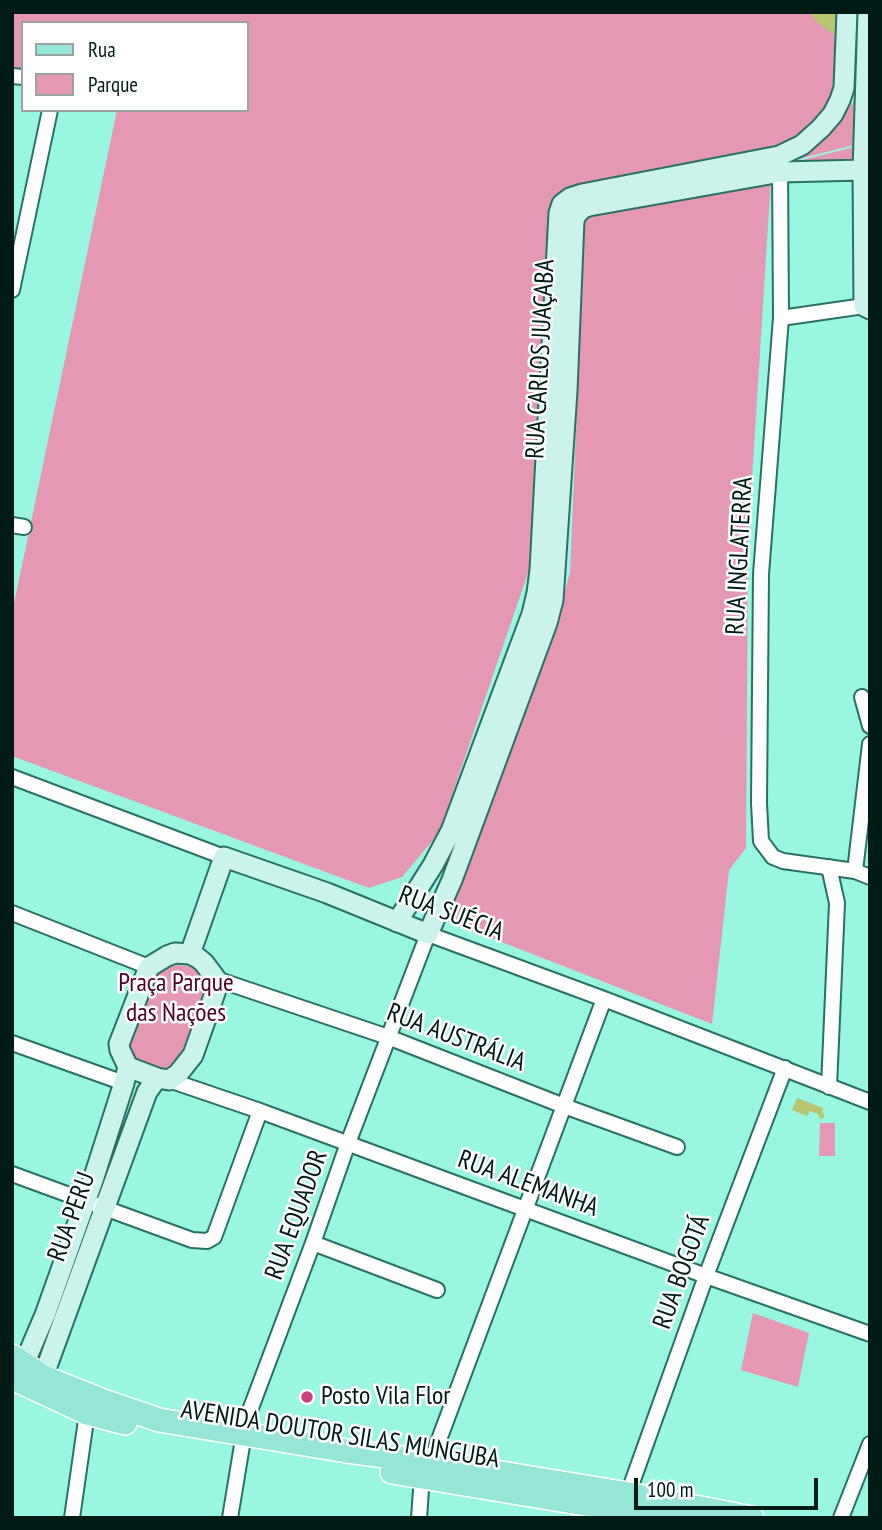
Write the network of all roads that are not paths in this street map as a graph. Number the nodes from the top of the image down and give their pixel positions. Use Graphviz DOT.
graph roads {
  1 [pos="847,12"];
  2 [pos="868,12"];
  3 [pos="868,70"];
  4 [pos="49,112"];
  5 [pos="780,164"];
  6 [pos="863,170"];
  7 [pos="19,231"];
  8 [pos="16,248"];
  9 [pos="12,290"];
  10 [pos="867,307"];
  11 [pos="781,318"];
  12 [pos="558,391"];
  13 [pos="862,697"];
  14 [pos="870,726"];
  15 [pos="870,744"];
  16 [pos="12,777"];
  17 [pos="224,857"];
  18 [pos="829,867"];
  19 [pos="855,871"];
  20 [pos="870,877"];
  21 [pos="420,886"];
  22 [pos="446,894"];
  23 [pos="12,913"];
  24 [pos="397,922"];
  25 [pos="428,934"];
  26 [pos="190,954"];
  27 [pos="149,967"];
  28 [pos="216,979"];
  29 [pos="604,999"];
  30 [pos="388,1037"];
  31 [pos="12,1043"];
  32 [pos="785,1068"];
  33 [pos="126,1075"];
  34 [pos="163,1079"];
  35 [pos="829,1087"];
  36 [pos="870,1102"];
  37 [pos="564,1106"];
  38 [pos="261,1111"];
  39 [pos="348,1143"];
  40 [pos="677,1147"];
  41 [pos="12,1174"];
  42 [pos="95,1203"];
  43 [pos="524,1209"];
  44 [pos="313,1243"];
  45 [pos="706,1276"];
  46 [pos="437,1290"];
  47 [pos="870,1334"];
  48 [pos="23,1368"];
  49 [pos="87,1413"];
  50 [pos="242,1441"];
  51 [pos="870,1444"];
  52 [pos="427,1469"];
  53 [pos="628,1494"];
  54 [pos="568,1509"];
  55 [pos="72,1518"];
  56 [pos="230,1518"];
  57 [pos="419,1518"];
  58 [pos="669,1518"];
  59 [pos="752,1518"];
  60 [pos="841,1518"];
  1 -- 5 [label="street, RUA CARLOS JUAÇABA"];
  2 -- 3 [label="street"];
  3 -- 6 [label="street"];
  4 -- 7 [label="street"];
  5 -- 6 [label="street, RUA CARLOS JUAÇABA"];
  5 -- 11 [label="street, RUA INGLATERRA"];
  5 -- 12 [label="street, RUA CARLOS JUAÇABA"];
  6 -- 10 [label="street"];
  7 -- 8 [label="street"];
  8 -- 9 [label="street"];
  10 -- 11 [label="street"];
  11 -- 18 [label="street, RUA INGLATERRA"];
  12 -- 21 [label="street, RUA CARLOS JUAÇABA"];
  12 -- 22 [label="street, RUA CARLOS JUAÇABA"];
  13 -- 14 [label="street"];
  15 -- 19 [label="street"];
  16 -- 17 [label="street, RUA SUÉCIA"];
  17 -- 24 [label="street, RUA SUÉCIA"];
  17 -- 26 [label="street"];
  18 -- 19 [label="street, RUA INGLATERRA"];
  18 -- 35 [label="street"];
  19 -- 20 [label="street, RUA INGLATERRA"];
  21 -- 22 [label="street"];
  21 -- 24 [label="street, RUA CARLOS JUAÇABA"];
  22 -- 25 [label="street, RUA CARLOS JUAÇABA"];
  23 -- 27 [label="street"];
  24 -- 25 [label="street, RUA SUÉCIA"];
  25 -- 29 [label="street, RUA SUÉCIA"];
  25 -- 30 [label="street, RUA EQUADOR"];
  26 -- 27 [label="street"];
  26 -- 28 [label="street"];
  27 -- 33 [label="street, RUA PERU"];
  28 -- 30 [label="street, RUA AUSTRÁLIA"];
  28 -- 34 [label="street, RUA PERU"];
  29 -- 32 [label="street, RUA SUÉCIA"];
  29 -- 37 [label="street"];
  30 -- 37 [label="street, RUA AUSTRÁLIA"];
  30 -- 39 [label="street, RUA EQUADOR"];
  31 -- 33 [label="street"];
  32 -- 35 [label="street, RUA SUÉCIA"];
  32 -- 45 [label="street, RUA BOGOTÁ"];
  33 -- 34 [label="street"];
  33 -- 42 [label="street, RUA PERU"];
  34 -- 38 [label="street, RUA ALEMANHA"];
  34 -- 42 [label="street, RUA PERU"];
  35 -- 36 [label="street, RUA SUÉCIA"];
  37 -- 40 [label="street, RUA AUSTRÁLIA"];
  37 -- 43 [label="street"];
  38 -- 39 [label="street, RUA ALEMANHA"];
  38 -- 42 [label="street"];
  39 -- 43 [label="street, RUA ALEMANHA"];
  39 -- 44 [label="street, RUA EQUADOR"];
  41 -- 42 [label="street"];
  42 -- 48 [label="street, RUA PERU"];
  43 -- 45 [label="street, RUA ALEMANHA"];
  43 -- 52 [label="street"];
  44 -- 46 [label="street"];
  44 -- 50 [label="street, RUA EQUADOR"];
  45 -- 47 [label="street, RUA ALEMANHA"];
  45 -- 53 [label="street, RUA BOGOTÁ"];
  48 -- 49 [label="main road, AVENIDA DOUTOR SILAS MUNGUBA"];
  48 -- 50 [label="main road, AVENIDA DOUTOR SILAS MUNGUBA"];
  49 -- 50 [label="main road, AVENIDA DOUTOR SILAS MUNGUBA"];
  49 -- 55 [label="street"];
  50 -- 52 [label="main road, AVENIDA DOUTOR SILAS MUNGUBA"];
  50 -- 56 [label="street, RUA EQUADOR"];
  51 -- 60 [label="street"];
  52 -- 53 [label="main road, AVENIDA DOUTOR SILAS MUNGUBA"];
  52 -- 54 [label="main road, AVENIDA DOUTOR SILAS MUNGUBA"];
  52 -- 57 [label="street"];
  53 -- 59 [label="main road, AVENIDA DOUTOR SILAS MUNGUBA"];
  54 -- 58 [label="main road, AVENIDA DOUTOR SILAS MUNGUBA"];
}
